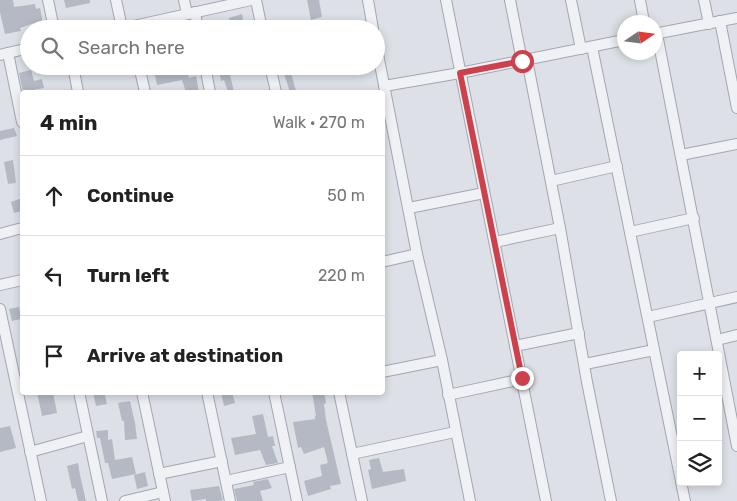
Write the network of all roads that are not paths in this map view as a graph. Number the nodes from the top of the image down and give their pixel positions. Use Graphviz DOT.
graph roads {
  1 [pos="48,0"];
  2 [pos="116,0"];
  3 [pos="184,0"];
  4 [pos="251,0"];
  5 [pos="256,0"];
  6 [pos="368,0"];
  7 [pos="446,0"];
  8 [pos="510,0"];
  9 [pos="571,0"];
  10 [pos="640,0"];
  11 [pos="704,0"];
  12 [pos="191,13"];
  13 [pos="643,15"];
  14 [pos="737,18"];
  15 [pos="52,20"];
  16 [pos="123,20"];
  17 [pos="161,20"];
  18 [pos="194,20"];
  19 [pos="260,20"];
  20 [pos="371,20"];
  21 [pos="720,21"];
  22 [pos="709,24"];
  23 [pos="662,33"];
  24 [pos="617,42"];
  25 [pos="592,47"];
  26 [pos="581,49"];
  27 [pos="20,50"];
  28 [pos="4,54"];
  29 [pos="524,60"];
  30 [pos="661,60"];
  31 [pos="460,73"];
  32 [pos="75,75"];
  33 [pos="141,75"];
  34 [pos="207,75"];
  35 [pos="272,75"];
  36 [pos="381,75"];
  37 [pos="78,90"];
  38 [pos="145,90"];
  39 [pos="210,90"];
  40 [pos="276,90"];
  41 [pos="384,90"];
  42 [pos="385,93"];
  43 [pos="385,98"];
  44 [pos="737,108"];
  45 [pos="20,114"];
  46 [pos="737,144"];
  47 [pos="681,156"];
  48 [pos="617,166"];
  49 [pos="551,181"];
  50 [pos="484,193"];
  51 [pos="409,208"];
  52 [pos="694,218"];
  53 [pos="560,228"];
  54 [pos="20,229"];
  55 [pos="630,232"];
  56 [pos="0,234"];
  57 [pos="495,242"];
  58 [pos="417,254"];
  59 [pos="385,261"];
  60 [pos="20,280"];
  61 [pos="0,285"];
  62 [pos="737,297"];
  63 [pos="710,303"];
  64 [pos="0,309"];
  65 [pos="648,317"];
  66 [pos="579,333"];
  67 [pos="737,335"];
  68 [pos="717,340"];
  69 [pos="3,343"];
  70 [pos="515,346"];
  71 [pos="654,350"];
  72 [pos="442,360"];
  73 [pos="585,364"];
  74 [pos="385,371"];
  75 [pos="522,378"];
  76 [pos="80,395"];
  77 [pos="143,395"];
  78 [pos="208,395"];
  79 [pos="276,395"];
  80 [pos="340,395"];
  81 [pos="448,395"];
  82 [pos="732,400"];
  83 [pos="455,432"];
  84 [pos="88,436"];
  85 [pos="737,446"];
  86 [pos="30,452"];
  87 [pos="352,454"];
  88 [pos="222,461"];
  89 [pos="677,462"];
  90 [pos="290,467"];
  91 [pos="159,474"];
  92 [pos="226,481"];
  93 [pos="682,486"];
  94 [pos="164,497"];
  95 [pos="41,501"];
  96 [pos="102,501"];
  97 [pos="125,501"];
  98 [pos="230,501"];
  99 [pos="296,501"];
  100 [pos="362,501"];
  101 [pos="470,501"];
  102 [pos="546,501"];
  103 [pos="611,501"];
  104 [pos="685,501"];
  1 -- 15 [label="street"];
  2 -- 16 [label="street"];
  3 -- 12 [label="street"];
  4 -- 12 [label="street"];
  5 -- 19 [label="street"];
  6 -- 20 [label="street"];
  7 -- 31 [label="street"];
  8 -- 29 [label="street"];
  9 -- 26 [label="street"];
  10 -- 13 [label="street"];
  11 -- 22 [label="street"];
  12 -- 17 [label="street"];
  12 -- 18 [label="street"];
  14 -- 21 [label="street"];
  21 -- 22 [label="street"];
  21 -- 44 [label="street"];
  22 -- 23 [label="street"];
  24 -- 25 [label="street"];
  25 -- 26 [label="street"];
  25 -- 48 [label="street"];
  26 -- 29 [label="street"];
  27 -- 28 [label="street"];
  28 -- 45 [label="street"];
  29 -- 31 [label="street"];
  29 -- 49 [label="street"];
  30 -- 47 [label="street"];
  31 -- 42 [label="street"];
  31 -- 50 [label="street"];
  32 -- 37 [label="street"];
  33 -- 38 [label="street"];
  34 -- 39 [label="street"];
  35 -- 40 [label="street"];
  36 -- 41 [label="street"];
  43 -- 51 [label="street"];
  46 -- 47 [label="street"];
  47 -- 52 [label="street"];
  48 -- 49 [label="street"];
  48 -- 55 [label="street"];
  49 -- 53 [label="street"];
  50 -- 51 [label="street"];
  50 -- 57 [label="street"];
  51 -- 58 [label="street"];
  52 -- 55 [label="street"];
  52 -- 63 [label="street"];
  53 -- 57 [label="street"];
  53 -- 66 [label="street"];
  54 -- 56 [label="street"];
  55 -- 65 [label="street"];
  57 -- 70 [label="street"];
  58 -- 59 [label="street"];
  58 -- 72 [label="street"];
  60 -- 61 [label="street"];
  62 -- 63 [label="street"];
  63 -- 65 [label="street"];
  63 -- 68 [label="street"];
  64 -- 69 [label="street"];
  65 -- 71 [label="street"];
  66 -- 70 [label="street"];
  66 -- 73 [label="street"];
  67 -- 68 [label="street"];
  68 -- 82 [label="street"];
  69 -- 86 [label="street"];
  70 -- 75 [label="street"];
  71 -- 73 [label="street"];
  71 -- 89 [label="street"];
  72 -- 74 [label="street"];
  72 -- 81 [label="street"];
  73 -- 103 [label="street"];
  75 -- 81 [label="street"];
  75 -- 102 [label="street"];
  76 -- 84 [label="street"];
  77 -- 91 [label="street"];
  78 -- 88 [label="street"];
  79 -- 90 [label="street"];
  80 -- 87 [label="street"];
  81 -- 83 [label="street"];
  82 -- 85 [label="street"];
  83 -- 87 [label="street"];
  83 -- 101 [label="street"];
  84 -- 86 [label="street"];
  84 -- 96 [label="street"];
  86 -- 95 [label="street"];
  87 -- 100 [label="street"];
  88 -- 91 [label="street"];
  88 -- 92 [label="street"];
  90 -- 92 [label="street"];
  90 -- 99 [label="street"];
  91 -- 94 [label="street"];
  92 -- 98 [label="street"];
  93 -- 104 [label="street"];
  94 -- 97 [label="street"];
}
